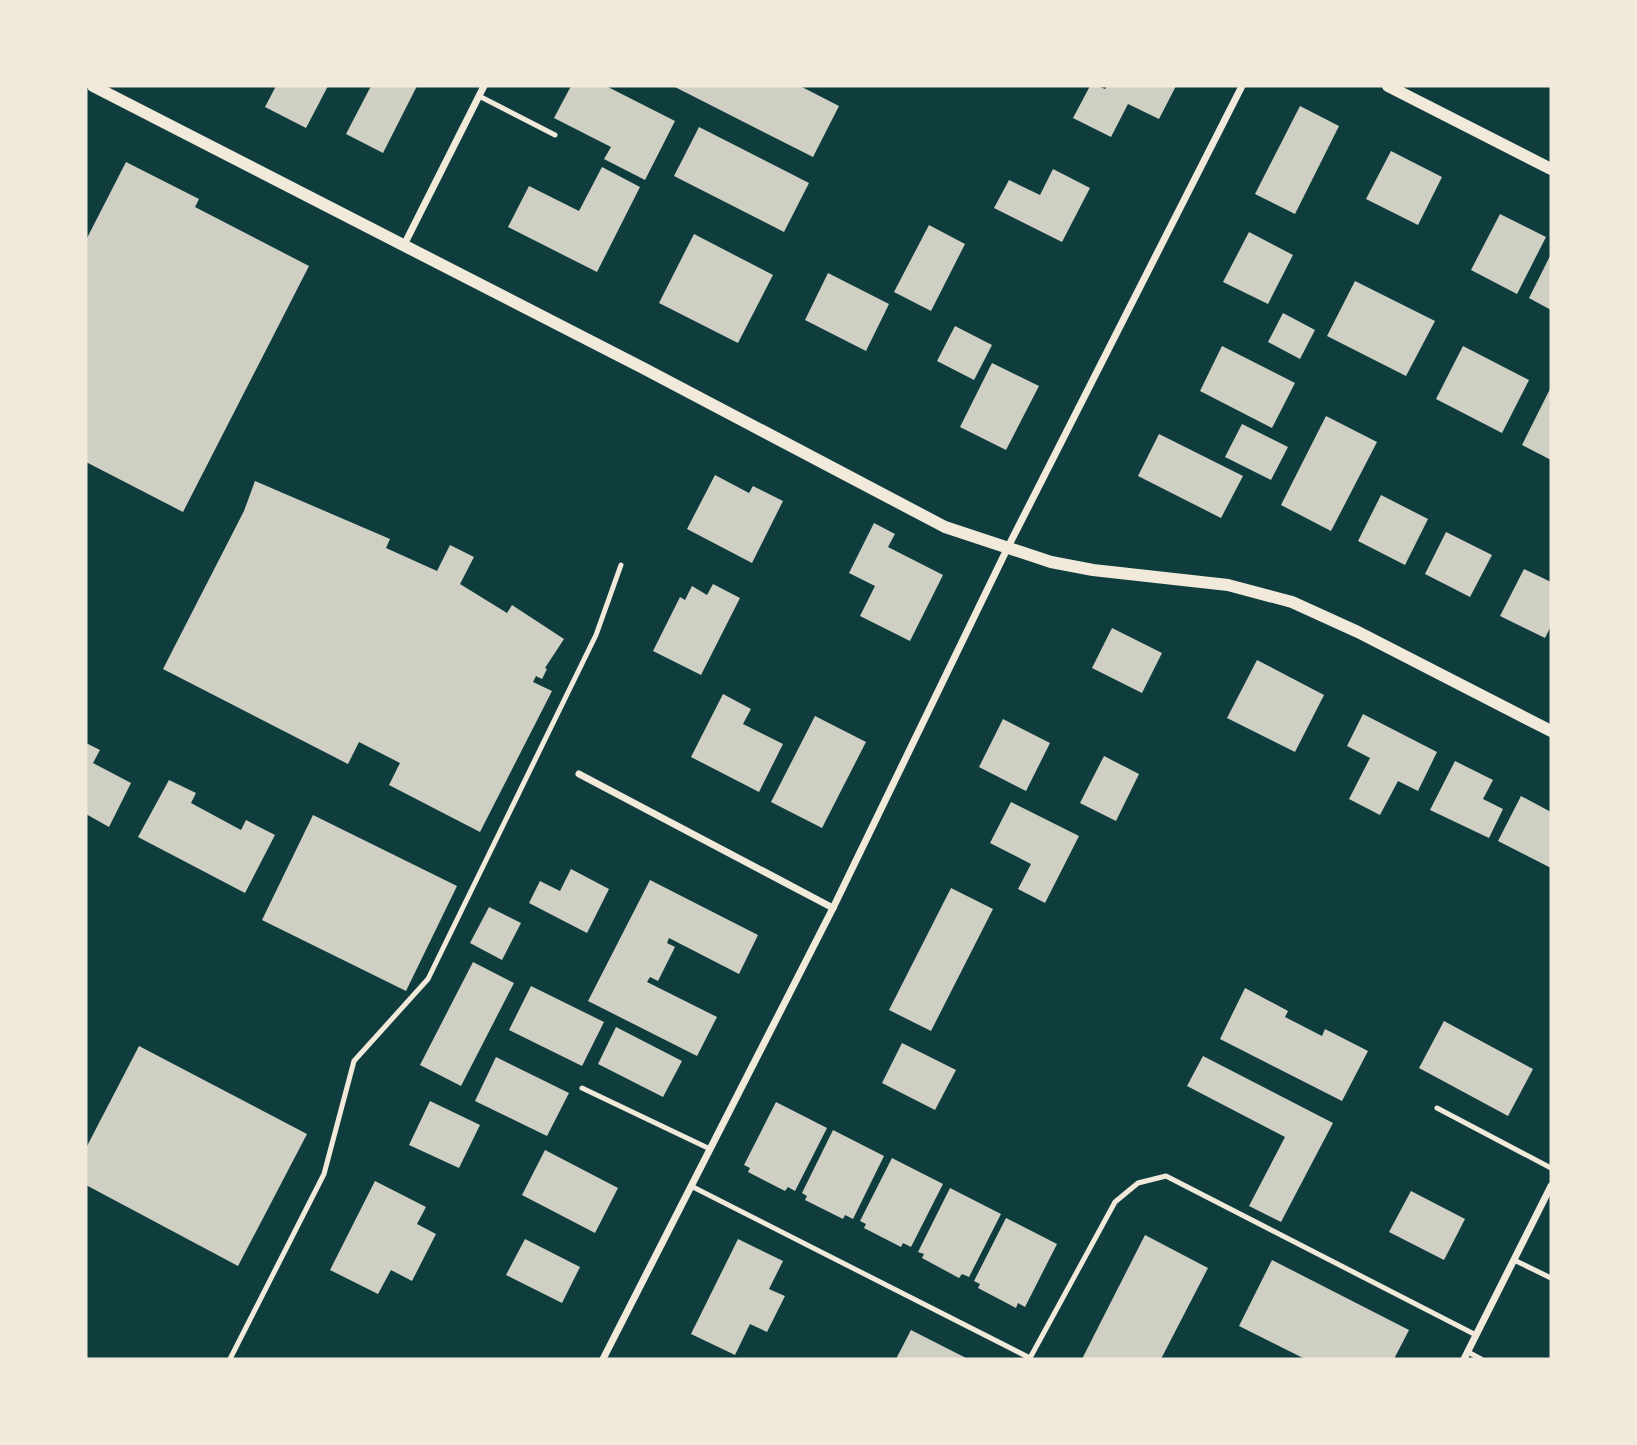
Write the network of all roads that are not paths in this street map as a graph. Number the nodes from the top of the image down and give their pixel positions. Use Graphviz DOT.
graph roads {
  1 [pos="93,86"];
  2 [pos="484,86"];
  3 [pos="1242,86"];
  4 [pos="1388,86"];
  5 [pos="479,96"];
  6 [pos="555,135"];
  7 [pos="1551,169"];
  8 [pos="404,245"];
  9 [pos="1007,549"];
  10 [pos="621,565"];
  11 [pos="1551,731"];
  12 [pos="579,774"];
  13 [pos="833,908"];
  14 [pos="582,1088"];
  15 [pos="1437,1108"];
  16 [pos="710,1149"];
  17 [pos="1551,1168"];
  18 [pos="691,1186"];
  19 [pos="1551,1186"];
  20 [pos="1514,1260"];
  21 [pos="1551,1278"];
  22 [pos="1476,1335"];
  23 [pos="1466,1356"];
  24 [pos="230,1359"];
  25 [pos="603,1359"];
  26 [pos="1030,1359"];
  27 [pos="1481,1359"];
  1 -- 8 [label="street"];
  2 -- 5 [label="street"];
  3 -- 9 [label="street"];
  4 -- 7 [label="street"];
  5 -- 6 [label="lane"];
  5 -- 8 [label="street"];
  8 -- 9 [label="street"];
  9 -- 11 [label="street"];
  9 -- 13 [label="street"];
  10 -- 24 [label="lane"];
  12 -- 13 [label="street"];
  13 -- 16 [label="street"];
  14 -- 16 [label="lane"];
  15 -- 17 [label="lane"];
  16 -- 18 [label="street"];
  18 -- 25 [label="street"];
  18 -- 26 [label="lane"];
  19 -- 20 [label="street"];
  20 -- 21 [label="lane"];
  20 -- 22 [label="street"];
  22 -- 23 [label="street"];
  22 -- 26 [label="lane"];
  23 -- 27 [label="lane"];
}
